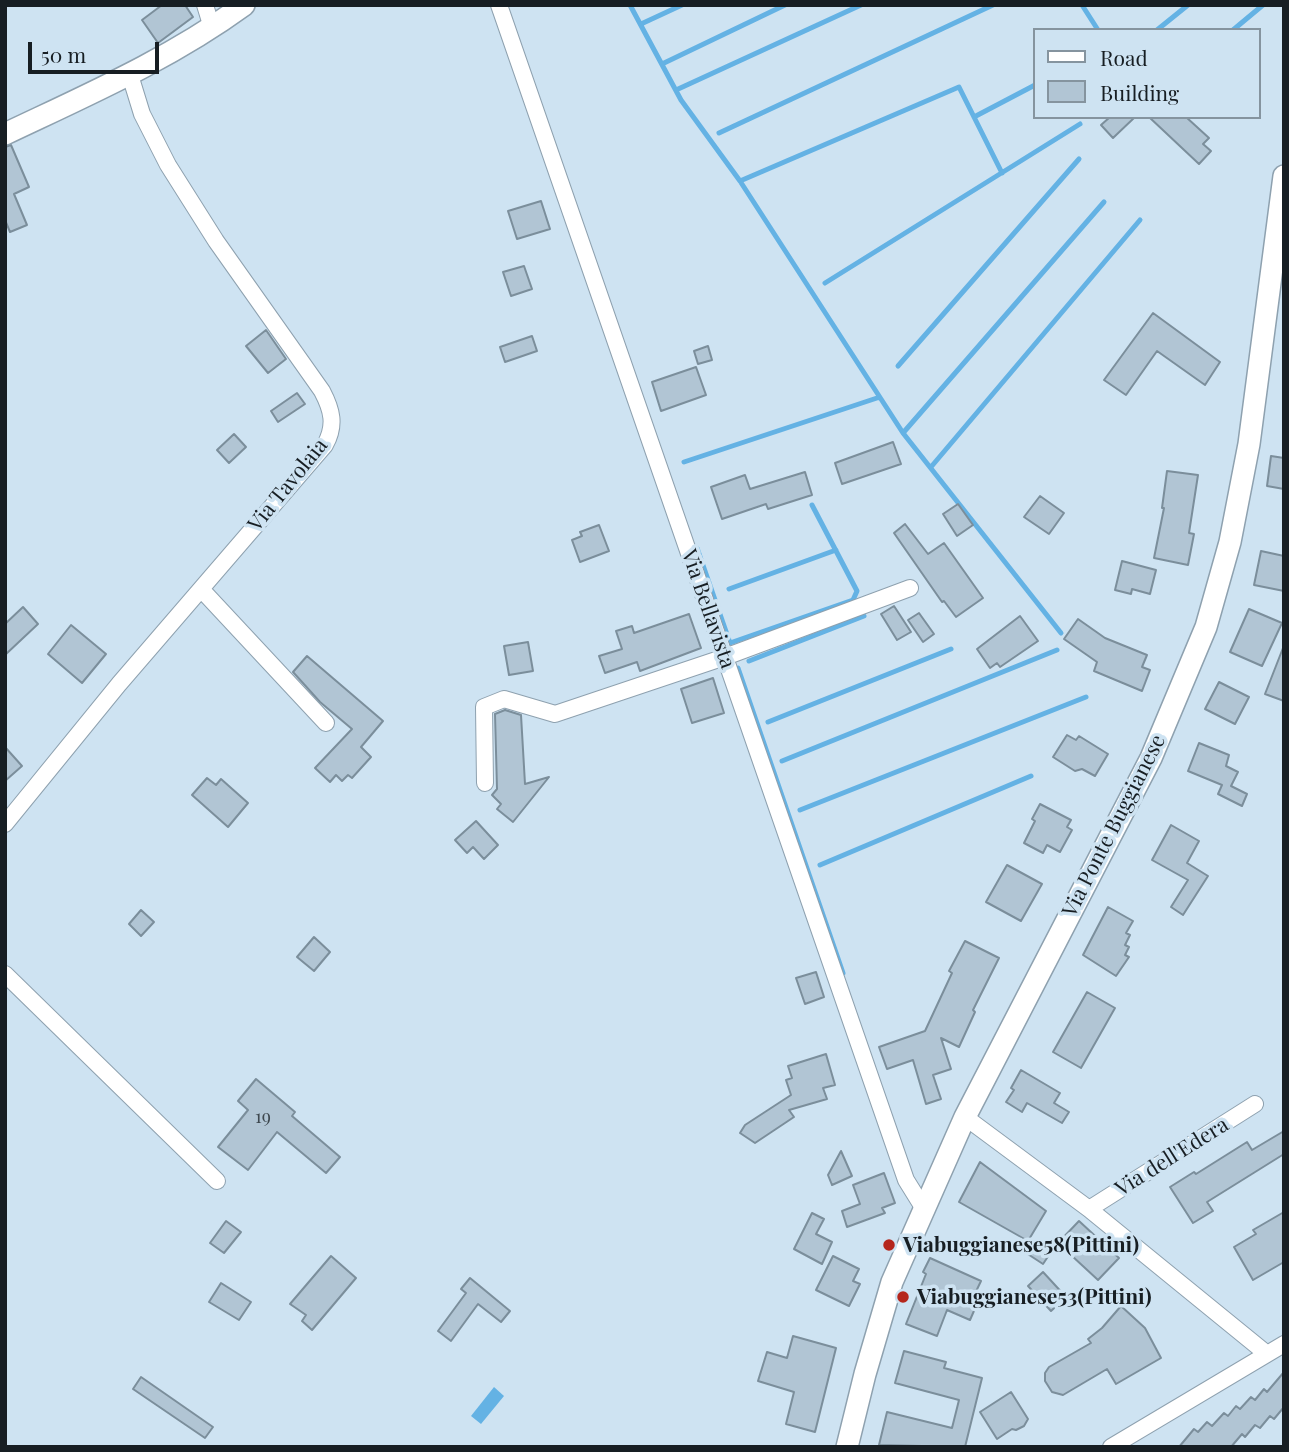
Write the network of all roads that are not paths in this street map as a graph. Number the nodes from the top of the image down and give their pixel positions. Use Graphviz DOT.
graph roads {
  1 [pos="205,5"];
  2 [pos="244,5"];
  3 [pos="499,5"];
  4 [pos="212,28"];
  5 [pos="130,75"];
  6 [pos="5,134"];
  7 [pos="1284,176"];
  8 [pos="201,589"];
  9 [pos="910,589"];
  10 [pos="724,657"];
  11 [pos="326,723"];
  12 [pos="485,783"];
  13 [pos="5,824"];
  14 [pos="5,974"];
  15 [pos="1255,1104"];
  16 [pos="965,1117"];
  17 [pos="217,1181"];
  18 [pos="925,1209"];
  19 [pos="1089,1209"];
  20 [pos="1284,1344"];
  21 [pos="1266,1354"];
  22 [pos="847,1447"];
  23 [pos="1111,1447"];
  1 -- 4 [label="street"];
  2 -- 4 [label="main road"];
  3 -- 10 [label="street, Via Bellavista"];
  4 -- 5 [label="main road"];
  5 -- 6 [label="main road"];
  5 -- 8 [label="street, Via Tavolaia"];
  7 -- 16 [label="main road, Via Ponte Buggianese"];
  8 -- 11 [label="street"];
  8 -- 13 [label="street, Via Tavolaia"];
  9 -- 10 [label="street"];
  10 -- 12 [label="street"];
  10 -- 18 [label="street, Via Bellavista"];
  14 -- 17 [label="street"];
  15 -- 19 [label="street, Via dell'Edera"];
  16 -- 18 [label="main road, Via Ponte Buggianese"];
  16 -- 19 [label="street"];
  18 -- 22 [label="main road, Via Ponte Buggianese"];
  19 -- 21 [label="street"];
  20 -- 21 [label="street"];
  21 -- 23 [label="street"];
}
